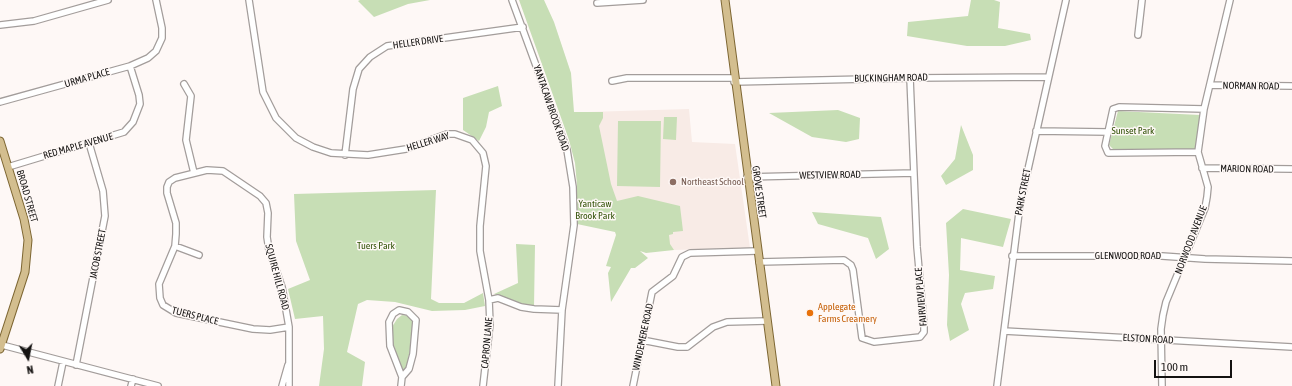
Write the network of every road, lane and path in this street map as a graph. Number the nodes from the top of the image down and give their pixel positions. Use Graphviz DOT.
graph roads {
  1 [pos="108,0"];
  2 [pos="156,0"];
  3 [pos="249,0"];
  4 [pos="512,0"];
  5 [pos="643,0"];
  6 [pos="725,0"];
  7 [pos="1066,0"];
  8 [pos="1142,0"];
  9 [pos="1230,0"];
  10 [pos="597,3"];
  11 [pos="0,25"];
  12 [pos="523,27"];
  13 [pos="1138,36"];
  14 [pos="130,66"];
  15 [pos="910,78"];
  16 [pos="1048,78"];
  17 [pos="734,80"];
  18 [pos="612,81"];
  19 [pos="184,84"];
  20 [pos="1211,85"];
  21 [pos="1292,86"];
  22 [pos="0,102"];
  23 [pos="1204,109"];
  24 [pos="1036,131"];
  25 [pos="1108,132"];
  26 [pos="0,141"];
  27 [pos="89,143"];
  28 [pos="1198,152"];
  29 [pos="345,155"];
  30 [pos="8,167"];
  31 [pos="1202,168"];
  32 [pos="1292,169"];
  33 [pos="194,173"];
  34 [pos="914,173"];
  35 [pos="747,177"];
  36 [pos="260,196"];
  37 [pos="174,246"];
  38 [pos="757,251"];
  39 [pos="199,255"];
  40 [pos="1012,256"];
  41 [pos="1185,257"];
  42 [pos="1292,261"];
  43 [pos="759,262"];
  44 [pos="489,300"];
  45 [pos="562,310"];
  46 [pos="767,321"];
  47 [pos="290,327"];
  48 [pos="1004,331"];
  49 [pos="1162,339"];
  50 [pos="642,340"];
  51 [pos="1,347"];
  52 [pos="1292,347"];
  53 [pos="290,361"];
  54 [pos="63,362"];
  55 [pos="76,365"];
  56 [pos="402,377"];
  57 [pos="133,379"];
  58 [pos="58,386"];
  59 [pos="132,386"];
  60 [pos="158,386"];
  61 [pos="282,386"];
  62 [pos="289,386"];
  63 [pos="401,386"];
  64 [pos="483,386"];
  65 [pos="558,386"];
  66 [pos="633,386"];
  67 [pos="776,386"];
  68 [pos="997,386"];
  69 [pos="1162,386"];
  1 -- 11 [label="street"];
  2 -- 14 [label="street, URMA PLACE"];
  3 -- 29 [label="street, HELLER WAY"];
  4 -- 12 [label="street, YANTACAW BROOK ROAD"];
  5 -- 10 [label="street"];
  6 -- 17 [label="main road, GROVE STREET"];
  7 -- 16 [label="street, PARK STREET"];
  8 -- 13 [label="street"];
  9 -- 20 [label="street, NORWOOD AVENUE"];
  12 -- 29 [label="street, HELLER DRIVE"];
  12 -- 45 [label="street, YANTACAW BROOK ROAD"];
  14 -- 22 [label="street, URMA PLACE"];
  14 -- 27 [label="street, RED MAPLE AVENUE"];
  15 -- 16 [label="street, BUCKINGHAM ROAD"];
  15 -- 17 [label="street, BUCKINGHAM ROAD"];
  15 -- 34 [label="street, FAIRVIEW PLACE"];
  16 -- 24 [label="street, PARK STREET"];
  17 -- 18 [label="street, BUCKINGHAM ROAD"];
  17 -- 35 [label="main road, GROVE STREET"];
  19 -- 33 [label="street"];
  20 -- 21 [label="street, NORMAN ROAD"];
  20 -- 23 [label="street, NORWOOD AVENUE"];
  23 -- 25 [label="street"];
  23 -- 28 [label="street, NORWOOD AVENUE"];
  24 -- 25 [label="street"];
  24 -- 40 [label="street, PARK STREET"];
  25 -- 28 [label="street"];
  26 -- 30 [label="main road, BROAD STREET"];
  27 -- 30 [label="street, RED MAPLE AVENUE"];
  27 -- 55 [label="street, JACOB STREET"];
  28 -- 31 [label="street, NORWOOD AVENUE"];
  29 -- 44 [label="street, HELLER WAY"];
  30 -- 51 [label="main road, BROAD STREET"];
  31 -- 32 [label="street, MARION ROAD"];
  31 -- 41 [label="street, NORWOOD AVENUE"];
  33 -- 36 [label="street, TUERS PLACE"];
  33 -- 37 [label="street, TUERS PLACE"];
  34 -- 35 [label="street, WESTVIEW ROAD"];
  34 -- 43 [label="street, FAIRVIEW PLACE"];
  35 -- 38 [label="main road, GROVE STREET"];
  36 -- 47 [label="street, SQUIRE HILL ROAD"];
  37 -- 39 [label="street"];
  37 -- 47 [label="street, TUERS PLACE"];
  38 -- 43 [label="main road, GROVE STREET"];
  38 -- 50 [label="street, WINDEMERE ROAD"];
  40 -- 41 [label="street, GLENWOOD ROAD"];
  40 -- 48 [label="street, PARK STREET"];
  41 -- 42 [label="street, GLENWOOD ROAD"];
  41 -- 49 [label="street, NORWOOD AVENUE"];
  43 -- 46 [label="main road, GROVE STREET"];
  44 -- 45 [label="street"];
  44 -- 64 [label="street, CAPRON LANE"];
  45 -- 65 [label="street, YANTACAW BROOK ROAD"];
  46 -- 50 [label="street"];
  46 -- 67 [label="main road, GROVE STREET"];
  47 -- 53 [label="street, SQUIRE HILL ROAD"];
  48 -- 49 [label="street, ELSTON ROAD"];
  48 -- 68 [label="street, PARK STREET"];
  49 -- 52 [label="street, ELSTON ROAD"];
  49 -- 69 [label="street, NORWOOD AVENUE"];
  50 -- 66 [label="street, WINDEMERE ROAD"];
  51 -- 54 [label="street"];
  53 -- 61 [label="street, SQUIRE HILL ROAD"];
  53 -- 62 [label="street, SQUIRE HILL ROAD"];
  54 -- 55 [label="street"];
  54 -- 58 [label="street"];
  55 -- 57 [label="street"];
  56 -- 56 [label="street"];
  56 -- 63 [label="street"];
  57 -- 59 [label="street"];
  57 -- 60 [label="street"];
}
